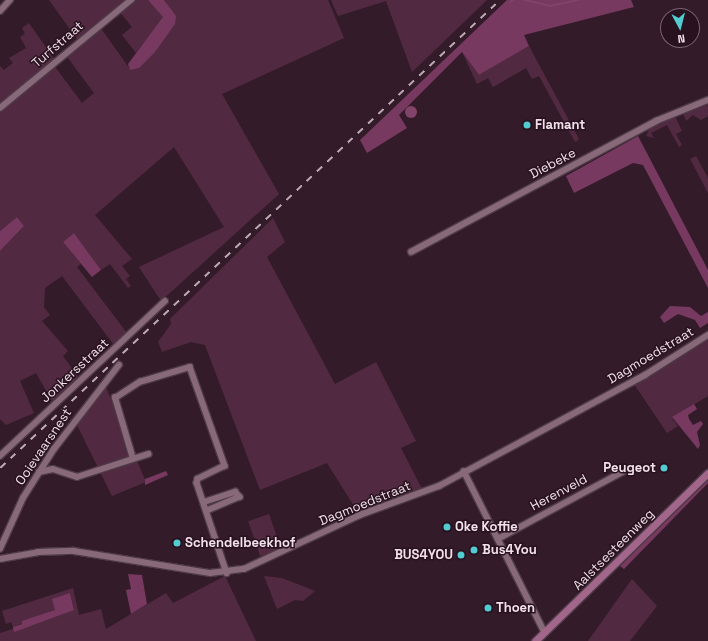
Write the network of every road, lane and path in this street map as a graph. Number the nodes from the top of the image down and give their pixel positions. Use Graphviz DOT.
graph roads {
  1 [pos="10,0"];
  2 [pos="131,0"];
  3 [pos="0,11"];
  4 [pos="708,100"];
  5 [pos="0,108"];
  6 [pos="410,252"];
  7 [pos="165,301"];
  8 [pos="708,335"];
  9 [pos="119,365"];
  10 [pos="148,454"];
  11 [pos="0,456"];
  12 [pos="133,459"];
  13 [pos="630,468"];
  14 [pos="464,471"];
  15 [pos="39,472"];
  16 [pos="708,473"];
  17 [pos="204,502"];
  18 [pos="207,511"];
  19 [pos="498,538"];
  20 [pos="0,549"];
  21 [pos="0,559"];
  22 [pos="227,573"];
  23 [pos="544,633"];
  24 [pos="535,641"];
  1 -- 3 [label="street"];
  2 -- 5 [label="street, Turfstraat"];
  4 -- 6 [label="street, Diebeke"];
  7 -- 11 [label="street, Jonkersstraat"];
  8 -- 14 [label="street, Dagmoedstraat"];
  9 -- 15 [label="street, Ooievaarsnest"];
  10 -- 12 [label="street"];
  12 -- 15 [label="street"];
  12 -- 17 [label="street"];
  13 -- 19 [label="street, Herenveld"];
  14 -- 19 [label="street"];
  14 -- 22 [label="street, Dagmoedstraat"];
  15 -- 20 [label="street, Ooievaarsnest"];
  16 -- 23 [label="main road, Aalstsesteenweg"];
  17 -- 18 [label="street"];
  17 -- 18 [label="street"];
  18 -- 22 [label="street"];
  19 -- 23 [label="street"];
  21 -- 22 [label="street"];
  23 -- 24 [label="main road, Aalstsesteenweg"];
}
